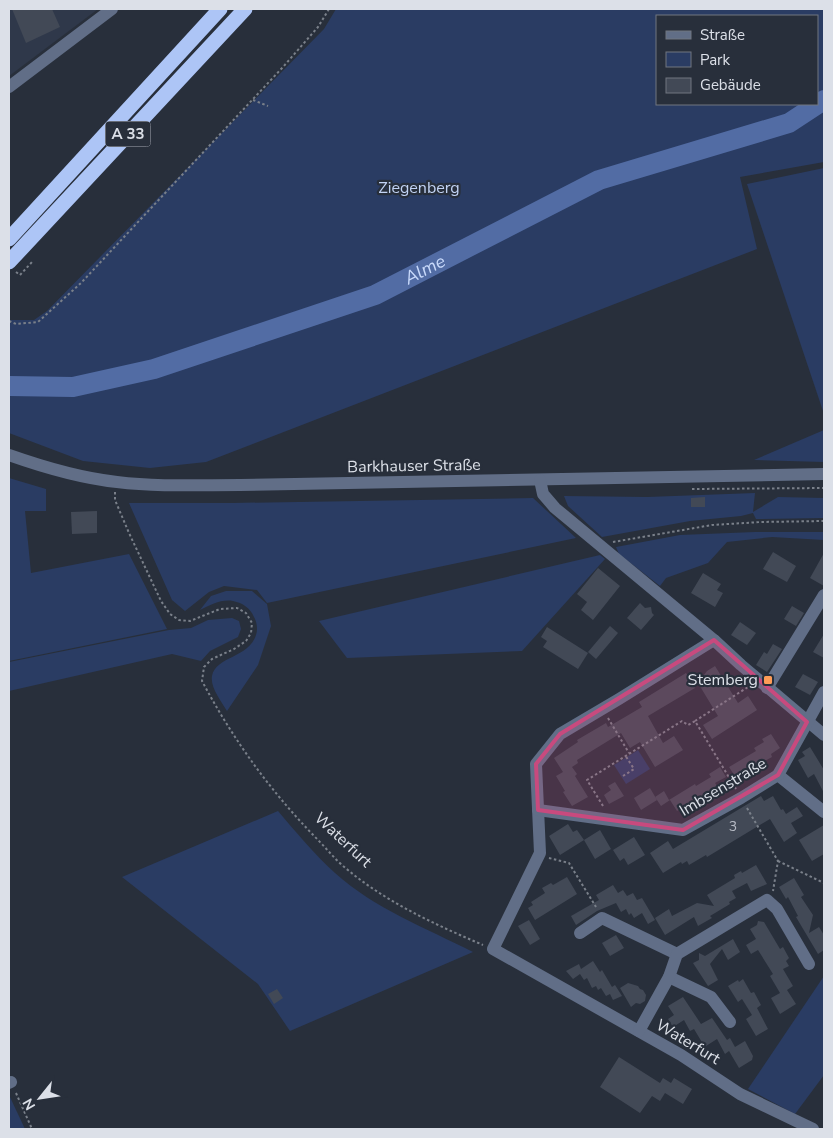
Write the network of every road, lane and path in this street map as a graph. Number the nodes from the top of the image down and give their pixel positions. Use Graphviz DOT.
graph roads {
  1 [pos="112,9"];
  2 [pos="220,9"];
  3 [pos="245,9"];
  4 [pos="330,9"];
  5 [pos="9,87"];
  6 [pos="253,100"];
  7 [pos="268,106"];
  8 [pos="9,239"];
  9 [pos="10,261"];
  10 [pos="32,262"];
  11 [pos="20,275"];
  12 [pos="9,322"];
  13 [pos="9,455"];
  14 [pos="824,474"];
  15 [pos="540,480"];
  16 [pos="115,493"];
  17 [pos="824,522"];
  18 [pos="599,546"];
  19 [pos="824,594"];
  20 [pos="714,640"];
  21 [pos="763,684"];
  22 [pos="824,692"];
  23 [pos="603,709"];
  24 [pos="696,721"];
  25 [pos="807,722"];
  26 [pos="824,736"];
  27 [pos="629,753"];
  28 [pos="625,755"];
  29 [pos="778,775"];
  30 [pos="623,776"];
  31 [pos="741,798"];
  32 [pos="538,810"];
  33 [pos="824,812"];
  34 [pos="611,821"];
  35 [pos="540,853"];
  36 [pos="778,860"];
  37 [pos="824,883"];
  38 [pos="767,900"];
  39 [pos="602,918"];
  40 [pos="580,933"];
  41 [pos="493,949"];
  42 [pos="677,954"];
  43 [pos="809,964"];
  44 [pos="669,976"];
  45 [pos="730,1022"];
  46 [pos="639,1031"];
  47 [pos="10,1083"];
  48 [pos="32,1129"];
  49 [pos="813,1129"];
  1 -- 5 [label="street"];
  2 -- 8 [label="highway, A 33"];
  3 -- 9 [label="highway, A 33"];
  4 -- 6 [label="path"];
  6 -- 7 [label="path"];
  6 -- 12 [label="path"];
  10 -- 11 [label="path"];
  13 -- 15 [label="street, Barkhauser Straße"];
  14 -- 15 [label="street, Barkhauser Straße"];
  15 -- 18 [label="street"];
  16 -- 41 [label="path, Waterfurt"];
  17 -- 18 [label="path"];
  18 -- 20 [label="street"];
  19 -- 21 [label="street"];
  20 -- 21 [label="street"];
  20 -- 23 [label="street"];
  21 -- 24 [label="path"];
  21 -- 25 [label="street"];
  22 -- 25 [label="street, Imbsenstraße"];
  23 -- 27 [label="path"];
  23 -- 32 [label="street"];
  24 -- 27 [label="path"];
  24 -- 31 [label="path"];
  25 -- 26 [label="street"];
  25 -- 29 [label="street, Imbsenstraße"];
  27 -- 28 [label="path"];
  28 -- 30 [label="path"];
  28 -- 34 [label="path"];
  29 -- 31 [label="street, Imbsenstraße"];
  29 -- 33 [label="street"];
  31 -- 34 [label="street, Imbsenstraße"];
  31 -- 36 [label="path"];
  32 -- 34 [label="street, Imbsenstraße"];
  32 -- 35 [label="street"];
  35 -- 39 [label="path"];
  35 -- 41 [label="street"];
  36 -- 37 [label="path"];
  36 -- 38 [label="path"];
  38 -- 42 [label="street"];
  38 -- 43 [label="street"];
  39 -- 40 [label="street"];
  39 -- 42 [label="street"];
  41 -- 46 [label="street, Waterfurt"];
  42 -- 44 [label="street"];
  44 -- 45 [label="street"];
  44 -- 46 [label="street"];
  46 -- 49 [label="street, Waterfurt"];
  47 -- 48 [label="path"];
}
